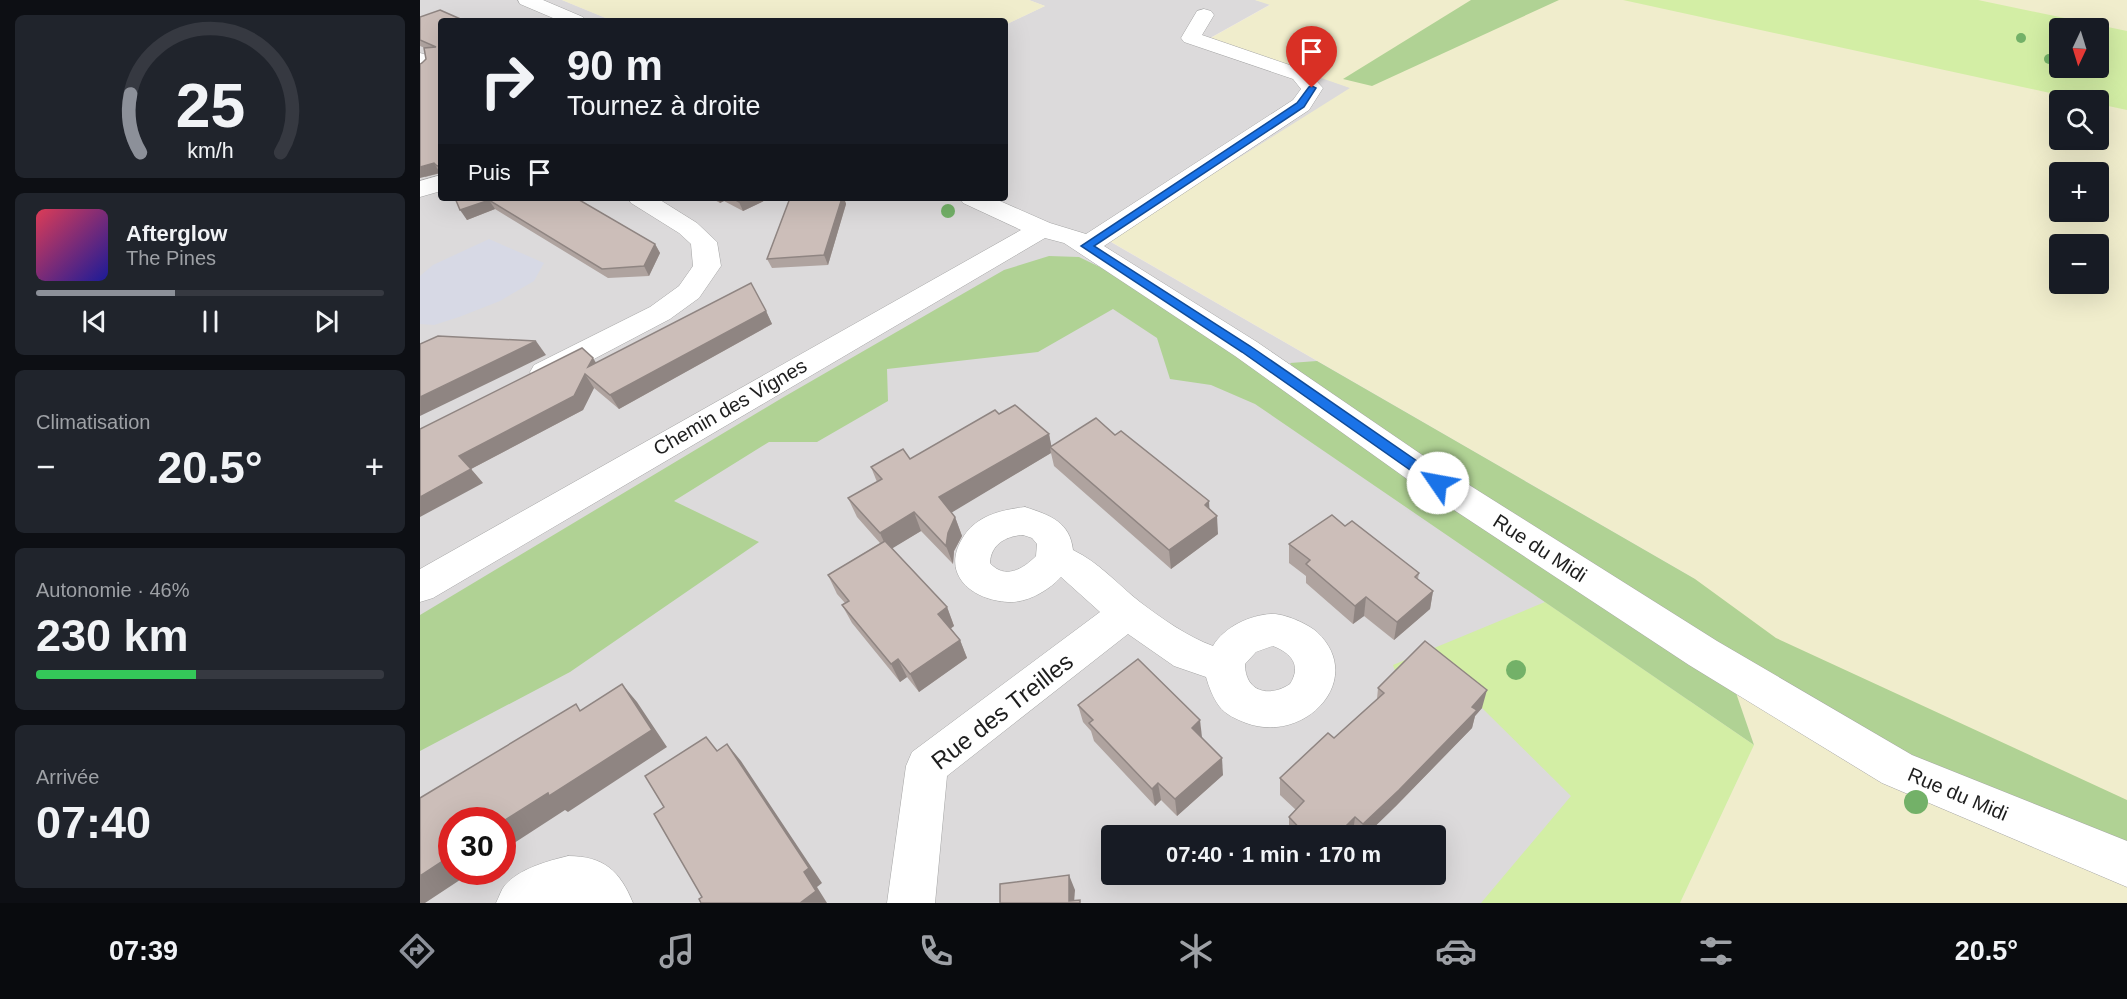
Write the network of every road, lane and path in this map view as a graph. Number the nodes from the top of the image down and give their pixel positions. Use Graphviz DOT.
graph roads {
  1 [pos="527,0"];
  2 [pos="1204,15"];
  3 [pos="569,18"];
  4 [pos="420,59"];
  5 [pos="420,66"];
  6 [pos="438,183"];
  7 [pos="420,190"];
  8 [pos="645,201"];
  9 [pos="979,201"];
  10 [pos="1041,229"];
  11 [pos="1086,246"];
  12 [pos="525,382"];
  13 [pos="1055,558"];
  14 [pos="420,587"];
  15 [pos="1127,613"];
  16 [pos="1225,667"];
  17 [pos="2127,864"];
  18 [pos="520,903"];
  19 [pos="609,903"];
  20 [pos="910,903"];
  1 -- 3 [label="street"];
  2 -- 11 [label="street"];
  4 -- 5 [label="street"];
  6 -- 7 [label="street"];
  8 -- 12 [label="street"];
  9 -- 10 [label="street, Rue du Midi"];
  10 -- 11 [label="street, Rue du Midi"];
  10 -- 14 [label="street, Chemin des Vignes"];
  11 -- 17 [label="street, Rue du Midi"];
  13 -- 15 [label="street"];
  15 -- 16 [label="street"];
  15 -- 20 [label="street, Rue des Treilles"];
  18 -- 19 [label="street"];
}
